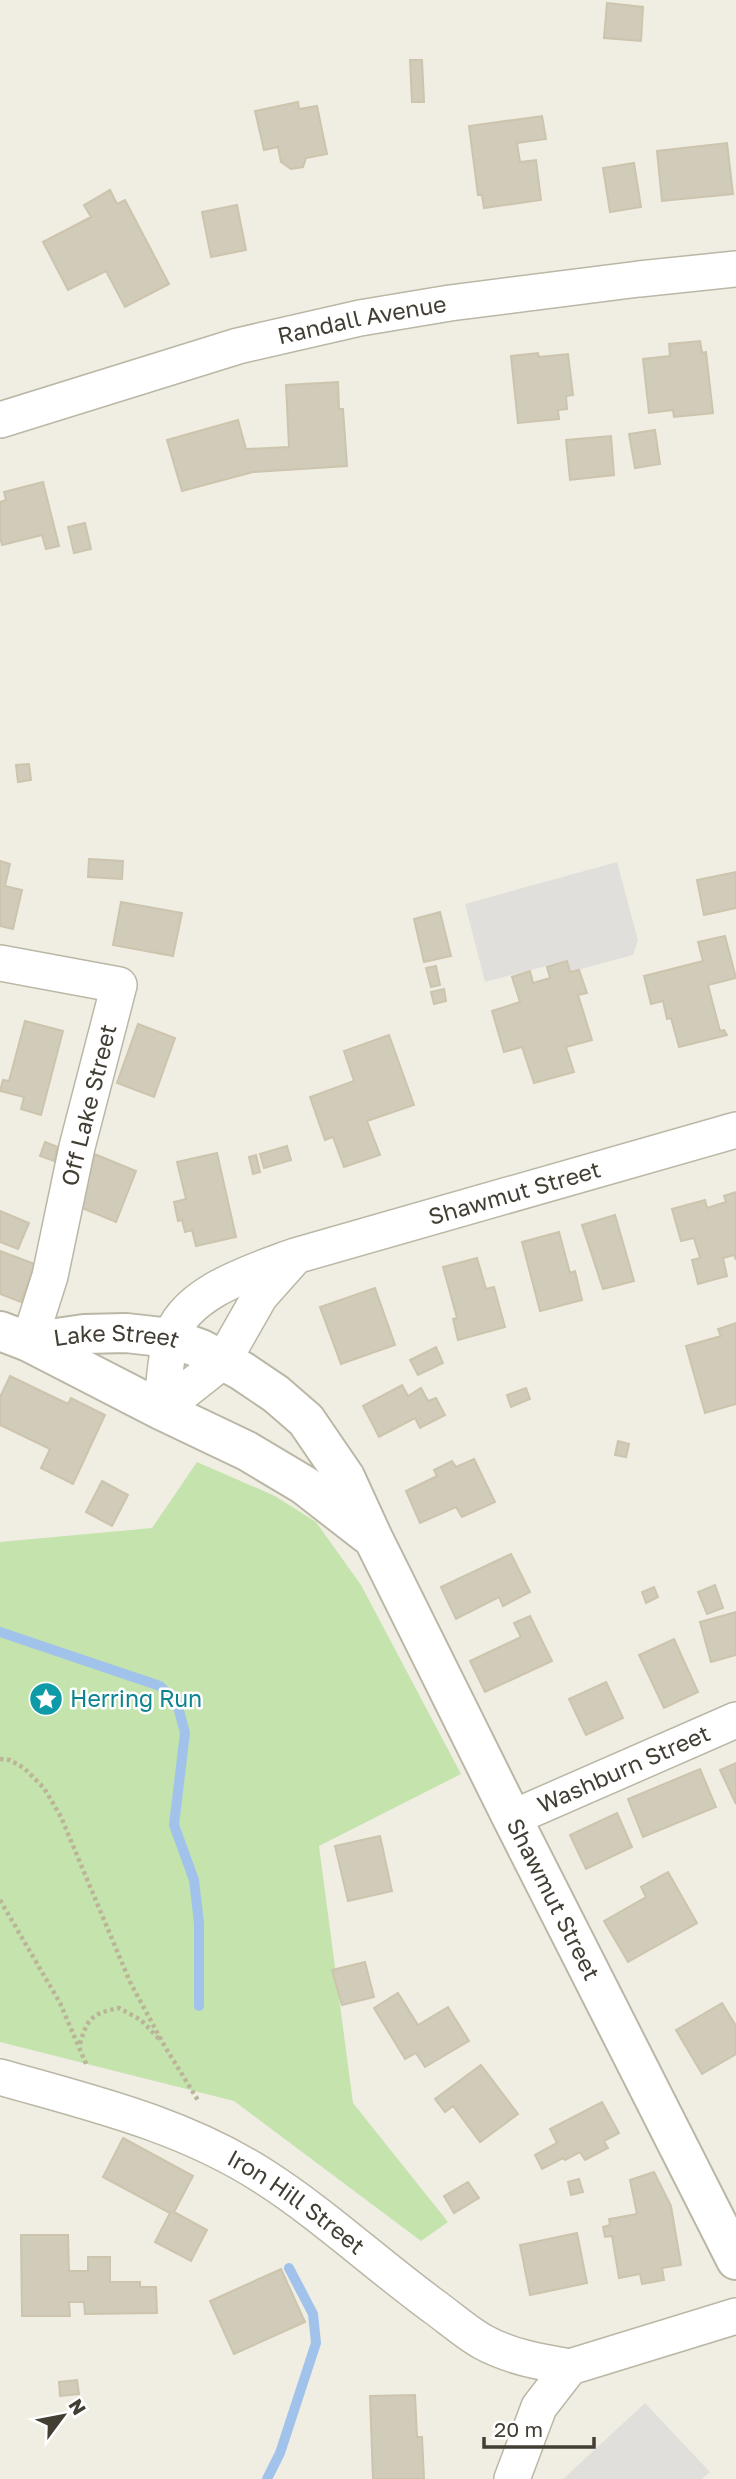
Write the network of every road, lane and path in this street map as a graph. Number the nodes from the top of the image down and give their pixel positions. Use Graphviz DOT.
graph roads {
  1 [pos="736,269"];
  2 [pos="0,420"];
  3 [pos="0,963"];
  4 [pos="736,1130"];
  5 [pos="295,1256"];
  6 [pos="15,1336"];
  7 [pos="198,1349"];
  8 [pos="161,1410"];
  9 [pos="373,1538"];
  10 [pos="736,1720"];
  11 [pos="0,1759"];
  12 [pos="512,1818"];
  13 [pos="0,1900"];
  14 [pos="79,2045"];
  15 [pos="164,2045"];
  16 [pos="0,2077"];
  17 [pos="102,2106"];
  18 [pos="203,2109"];
  19 [pos="736,2260"];
  20 [pos="736,2316"];
  21 [pos="570,2367"];
  22 [pos="512,2479"];
  1 -- 2 [label="street, Randall Avenue"];
  3 -- 6 [label="street, Off Lake Street"];
  4 -- 5 [label="street, Shawmut Street"];
  5 -- 7 [label="street, Shawmut Street"];
  5 -- 7 [label="street, Shawmut Street"];
  6 -- 7 [label="street, Lake Street"];
  6 -- 8 [label="street, Lake Street"];
  7 -- 8 [label="street, Shawmut Street"];
  7 -- 8 [label="street, Shawmut Street"];
  7 -- 9 [label="street, Shawmut Street"];
  8 -- 9 [label="street, Shawmut Street"];
  9 -- 12 [label="street, Shawmut Street"];
  10 -- 12 [label="street, Washburn Street"];
  11 -- 15 [label="path"];
  12 -- 19 [label="street, Shawmut Street"];
  13 -- 14 [label="path"];
  14 -- 15 [label="path"];
  14 -- 17 [label="path"];
  15 -- 18 [label="path"];
  16 -- 17 [label="street, Iron Hill Street"];
  17 -- 21 [label="street, Iron Hill Street"];
  20 -- 21 [label="street"];
  21 -- 22 [label="street"];
}
